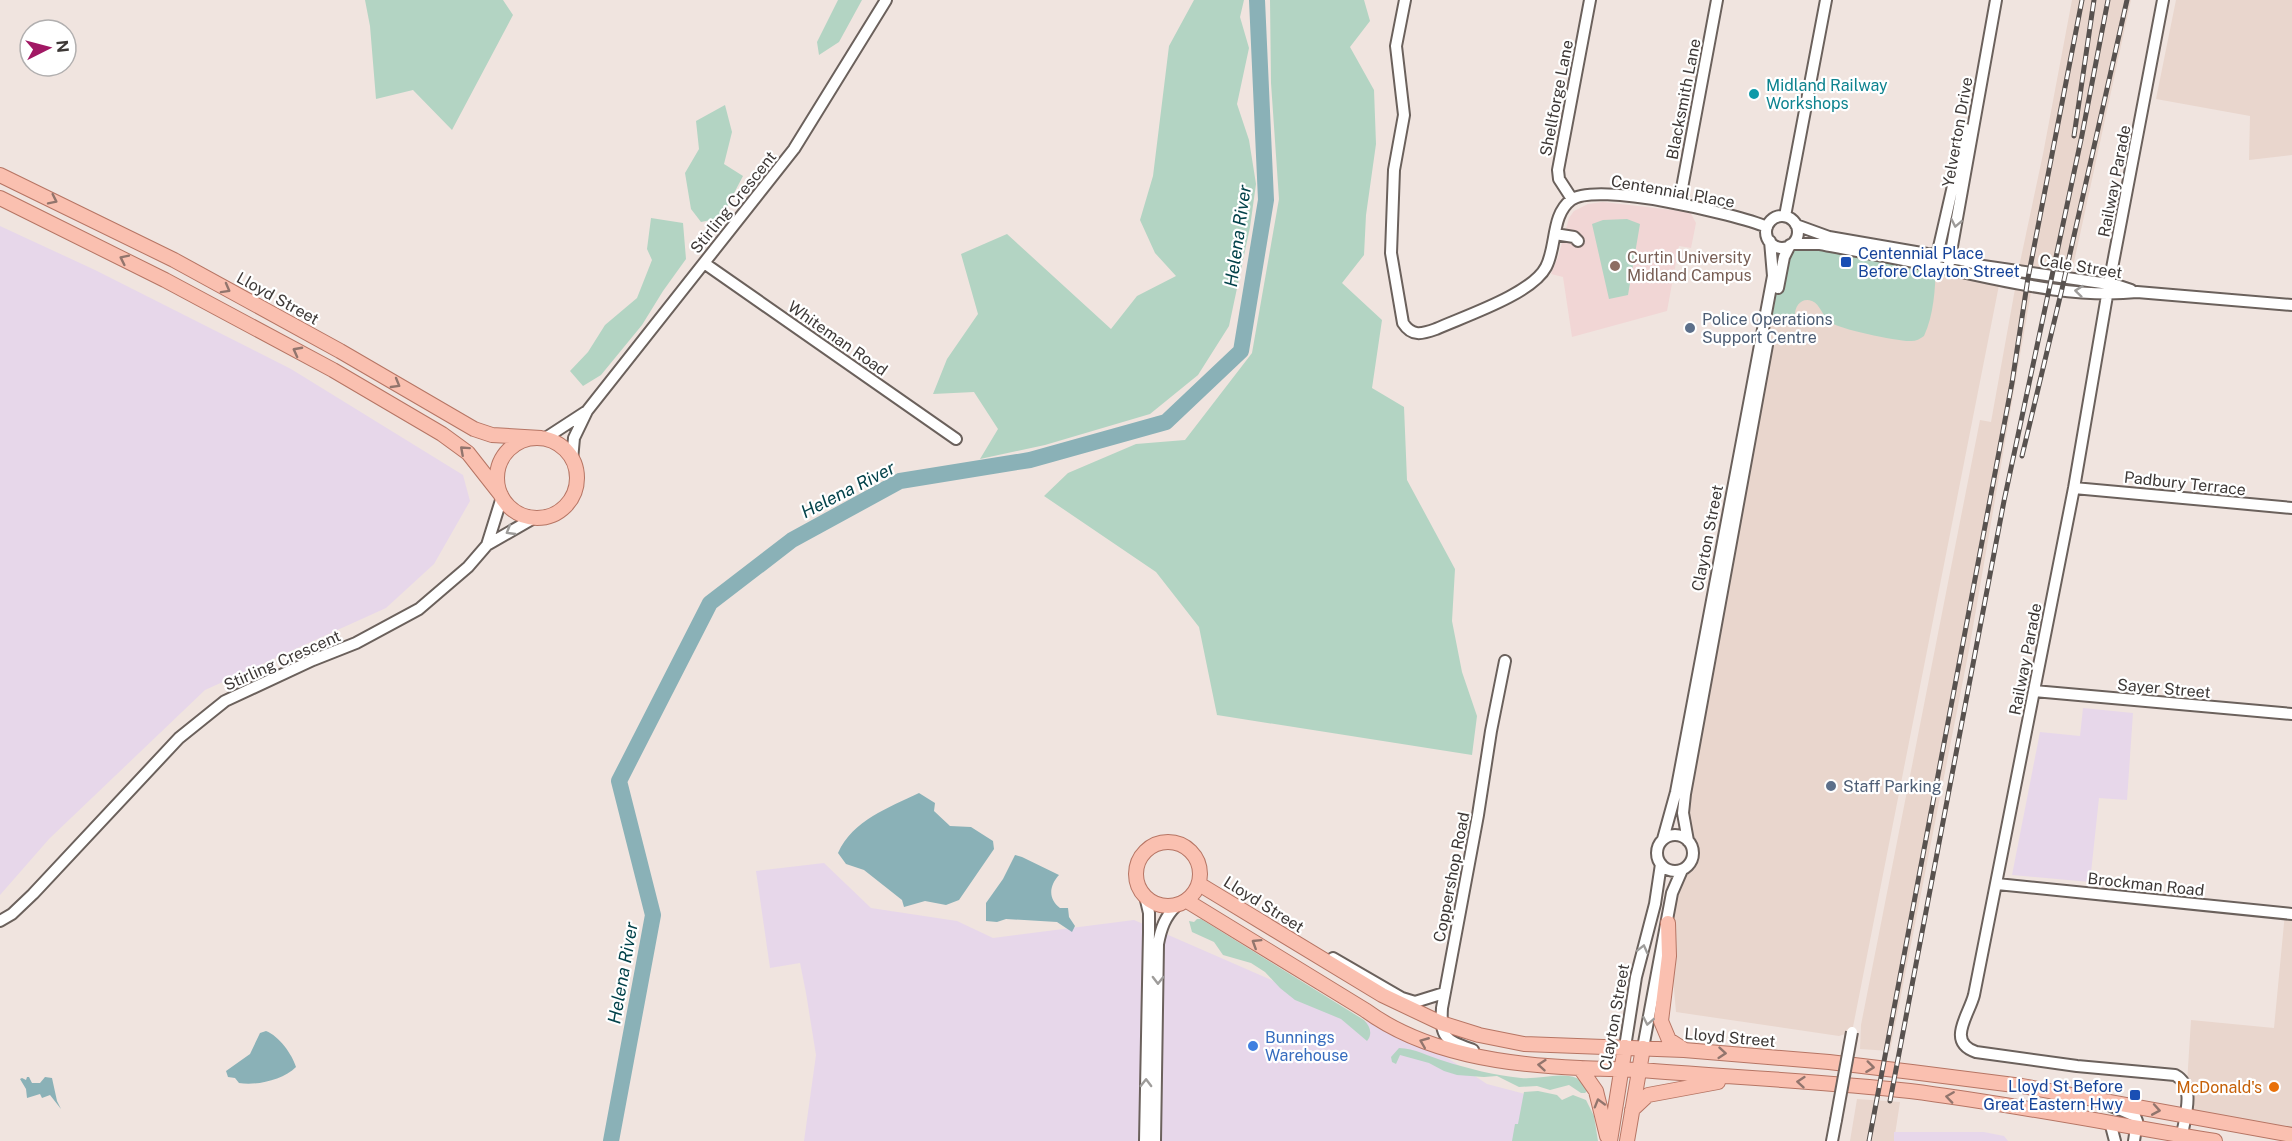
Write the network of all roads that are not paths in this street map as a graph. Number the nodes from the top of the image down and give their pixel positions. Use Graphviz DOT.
graph roads {
  1 [pos="886,0"];
  2 [pos="1405,0"];
  3 [pos="1590,0"];
  4 [pos="1717,0"];
  5 [pos="1826,0"];
  6 [pos="1990,0"];
  7 [pos="1996,0"];
  8 [pos="2163,0"];
  9 [pos="0,175"];
  10 [pos="0,198"];
  11 [pos="1572,199"];
  12 [pos="1679,204"];
  13 [pos="1785,216"];
  14 [pos="1796,225"];
  15 [pos="1767,226"];
  16 [pos="1555,234"];
  17 [pos="1770,241"];
  18 [pos="1578,242"];
  19 [pos="1791,245"];
  20 [pos="1949,258"];
  21 [pos="1936,261"];
  22 [pos="704,263"];
  23 [pos="1948,270"];
  24 [pos="2108,288"];
  25 [pos="2292,305"];
  26 [pos="587,411"];
  27 [pos="542,438"];
  28 [pos="956,439"];
  29 [pos="572,460"];
  30 [pos="2074,488"];
  31 [pos="502,496"];
  32 [pos="2292,508"];
  33 [pos="534,518"];
  34 [pos="487,545"];
  35 [pos="1505,661"];
  36 [pos="2034,692"];
  37 [pos="2292,714"];
  38 [pos="1664,839"];
  39 [pos="1688,841"];
  40 [pos="1661,864"];
  41 [pos="1682,870"];
  42 [pos="1199,884"];
  43 [pos="1997,884"];
  44 [pos="1145,896"];
  45 [pos="1182,903"];
  46 [pos="2292,914"];
  47 [pos="0,921"];
  48 [pos="1668,922"];
  49 [pos="1300,945"];
  50 [pos="1444,993"];
  51 [pos="1441,1023"];
  52 [pos="1852,1032"];
  53 [pos="1625,1047"];
  54 [pos="1643,1048"];
  55 [pos="1684,1050"];
  56 [pos="1501,1061"];
  57 [pos="1580,1068"];
  58 [pos="1621,1069"];
  59 [pos="1639,1070"];
  60 [pos="1773,1080"];
  61 [pos="2102,1100"];
  62 [pos="1632,1110"];
  63 [pos="2185,1115"];
  64 [pos="2110,1122"];
  65 [pos="2135,1134"];
  66 [pos="2182,1135"];
  67 [pos="2292,1135"];
  68 [pos="1145,1141"];
  69 [pos="1155,1141"];
  70 [pos="1609,1141"];
  71 [pos="1627,1141"];
  72 [pos="1832,1141"];
  73 [pos="2115,1141"];
  74 [pos="2215,1141"];
  1 -- 22 [label="street, Stirling Crescent"];
  2 -- 16 [label="street"];
  3 -- 11 [label="street, Shellforge Lane"];
  4 -- 12 [label="street, Blacksmith Lane"];
  5 -- 13 [label="street"];
  6 -- 21 [label="street, Yelverton Drive"];
  7 -- 20 [label="street, Yelverton Drive, one-way"];
  8 -- 24 [label="street, Railway Parade"];
  9 -- 27 [label="main road, Lloyd Street, one-way"];
  31 -- 10 [label="main road, one-way"];
  11 -- 12 [label="street, Centennial Place"];
  11 -- 16 [label="street"];
  12 -- 15 [label="street, Centennial Place"];
  13 -- 14 [label="street"];
  13 -- 15 [label="street"];
  14 -- 19 [label="street"];
  14 -- 21 [label="street"];
  15 -- 17 [label="street"];
  16 -- 18 [label="street"];
  17 -- 19 [label="street"];
  17 -- 38 [label="street, Clayton Street"];
  19 -- 21 [label="street"];
  19 -- 39 [label="street, Clayton Street"];
  20 -- 21 [label="street"];
  20 -- 23 [label="street, Yelverton Drive"];
  20 -- 24 [label="street, Cale Street"];
  21 -- 23 [label="street"];
  22 -- 26 [label="street, Stirling Crescent"];
  22 -- 28 [label="street, Whiteman Road"];
  24 -- 23 [label="street, Cale Street, one-way"];
  24 -- 25 [label="street, Cale Street"];
  24 -- 30 [label="street, Railway Parade"];
  26 -- 27 [label="street, Stirling Crescent"];
  26 -- 29 [label="street, Stirling Crescent"];
  27 -- 29 [label="main road"];
  27 -- 31 [label="main road"];
  29 -- 33 [label="main road"];
  30 -- 32 [label="street, Padbury Terrace"];
  30 -- 36 [label="street, Railway Parade"];
  31 -- 33 [label="main road"];
  31 -- 34 [label="street, Stirling Crescent"];
  33 -- 34 [label="street, Stirling Crescent, one-way"];
  34 -- 47 [label="street, Stirling Crescent"];
  35 -- 50 [label="street, Coppershop Road"];
  36 -- 37 [label="street, Sayer Street"];
  36 -- 43 [label="street, Railway Parade"];
  38 -- 39 [label="street"];
  38 -- 40 [label="street"];
  39 -- 41 [label="street"];
  40 -- 41 [label="street"];
  53 -- 40 [label="street, Clayton Street, one-way"];
  41 -- 48 [label="street, Clayton Street"];
  42 -- 44 [label="main road"];
  42 -- 45 [label="main road"];
  42 -- 49 [label="main road, Lloyd Street"];
  43 -- 46 [label="street, Brockman Road"];
  43 -- 63 [label="street, Railway Parade"];
  44 -- 45 [label="main road"];
  68 -- 44 [label="street, one-way"];
  56 -- 45 [label="main road, one-way"];
  45 -- 69 [label="street, one-way"];
  48 -- 54 [label="street, Clayton Street, one-way"];
  48 -- 55 [label="main road"];
  49 -- 50 [label="street"];
  49 -- 51 [label="main road, Lloyd Street"];
  50 -- 51 [label="street, Coppershop Road"];
  51 -- 53 [label="main road, Lloyd Street"];
  51 -- 56 [label="street"];
  52 -- 72 [label="street, bridge"];
  53 -- 54 [label="main road, Lloyd Street"];
  53 -- 58 [label="main road, Clayton Street"];
  54 -- 55 [label="main road, Lloyd Street"];
  54 -- 59 [label="main road, Clayton Street"];
  55 -- 61 [label="main road, Lloyd Street, one-way"];
  57 -- 56 [label="main road, one-way"];
  57 -- 58 [label="main road"];
  70 -- 57 [label="main road, one-way"];
  58 -- 59 [label="main road"];
  58 -- 70 [label="main road, Clayton Street"];
  59 -- 60 [label="main road"];
  59 -- 62 [label="main road, Clayton Street"];
  60 -- 62 [label="main road"];
  64 -- 60 [label="main road, one-way"];
  61 -- 63 [label="main road, Lloyd Street, one-way"];
  61 -- 65 [label="street"];
  62 -- 71 [label="main road, Clayton Street"];
  63 -- 66 [label="street, Railway Parade"];
  63 -- 67 [label="main road, Lloyd Street"];
  64 -- 65 [label="main road"];
  64 -- 73 [label="street"];
  65 -- 66 [label="main road"];
  66 -- 74 [label="main road"];
}
